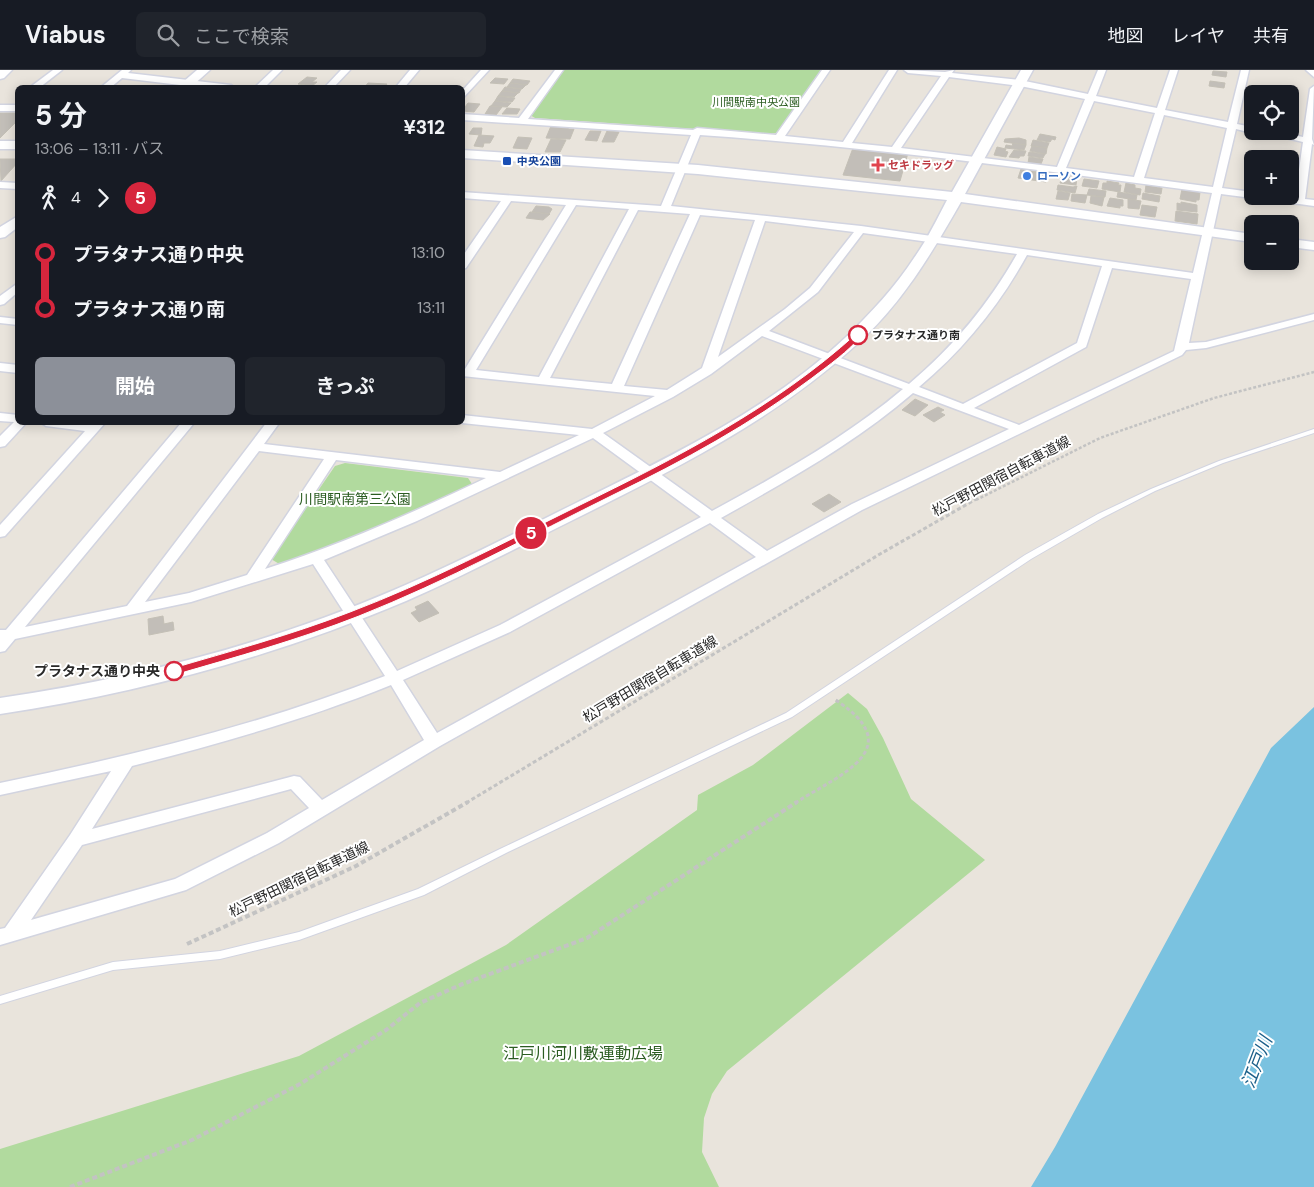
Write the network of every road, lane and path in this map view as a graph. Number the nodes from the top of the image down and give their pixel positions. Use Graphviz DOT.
graph roads {
  1 [pos="6,70"];
  2 [pos="58,70"];
  3 [pos="204,70"];
  4 [pos="278,70"];
  5 [pos="346,70"];
  6 [pos="415,70"];
  7 [pos="485,70"];
  8 [pos="559,70"];
  9 [pos="826,70"];
  10 [pos="893,70"];
  11 [pos="908,70"];
  12 [pos="1027,70"];
  13 [pos="1102,70"];
  14 [pos="1174,70"];
  15 [pos="1245,70"];
  16 [pos="1310,70"];
  17 [pos="948,72"];
  18 [pos="124,73"];
  19 [pos="1314,74"];
  20 [pos="0,75"];
  21 [pos="1020,84"];
  22 [pos="38,85"];
  23 [pos="108,85"];
  24 [pos="185,85"];
  25 [pos="261,85"];
  26 [pos="331,85"];
  27 [pos="402,85"];
  28 [pos="1314,89"];
  29 [pos="465,93"];
  30 [pos="1090,97"];
  31 [pos="15,101"];
  32 [pos="2,108"];
  33 [pos="15,108"];
  34 [pos="1160,112"];
  35 [pos="465,117"];
  36 [pos="522,120"];
  37 [pos="1232,126"];
  38 [pos="1244,128"];
  39 [pos="698,131"];
  40 [pos="779,138"];
  41 [pos="1311,141"];
  42 [pos="0,145"];
  43 [pos="15,145"];
  44 [pos="846,145"];
  45 [pos="895,150"];
  46 [pos="465,154"];
  47 [pos="978,159"];
  48 [pos="682,168"];
  49 [pos="1060,170"];
  50 [pos="1309,171"];
  51 [pos="1138,180"];
  52 [pos="0,185"];
  53 [pos="15,186"];
  54 [pos="1217,190"];
  55 [pos="1244,194"];
  56 [pos="465,195"];
  57 [pos="957,197"];
  58 [pos="508,198"];
  59 [pos="1300,201"];
  60 [pos="573,202"];
  61 [pos="1314,203"];
  62 [pos="635,207"];
  63 [pos="665,209"];
  64 [pos="696,212"];
  65 [pos="761,218"];
  66 [pos="15,222"];
  67 [pos="861,229"];
  68 [pos="1208,232"];
  69 [pos="0,234"];
  70 [pos="1244,237"];
  71 [pos="933,238"];
  72 [pos="1299,244"];
  73 [pos="1314,246"];
  74 [pos="1024,251"];
  75 [pos="465,262"];
  76 [pos="1108,264"];
  77 [pos="1196,276"];
  78 [pos="15,289"];
  79 [pos="0,302"];
  80 [pos="1314,317"];
  81 [pos="0,320"];
  82 [pos="15,322"];
  83 [pos="761,332"];
  84 [pos="1182,347"];
  85 [pos="832,359"];
  86 [pos="0,367"];
  87 [pos="15,369"];
  88 [pos="707,370"];
  89 [pos="466,372"];
  90 [pos="1314,372"];
  91 [pos="543,380"];
  92 [pos="618,387"];
  93 [pos="910,388"];
  94 [pos="669,394"];
  95 [pos="964,408"];
  96 [pos="0,417"];
  97 [pos="15,419"];
  98 [pos="465,419"];
  99 [pos="17,425"];
  100 [pos="98,425"];
  101 [pos="186,425"];
  102 [pos="272,425"];
  103 [pos="1019,429"];
  104 [pos="1314,431"];
  105 [pos="594,433"];
  106 [pos="0,443"];
  107 [pos="256,447"];
  108 [pos="332,456"];
  109 [pos="650,474"];
  110 [pos="500,476"];
  111 [pos="711,517"];
  112 [pos="0,533"];
  113 [pos="766,557"];
  114 [pos="316,558"];
  115 [pos="252,578"];
  116 [pos="132,609"];
  117 [pos="354,614"];
  118 [pos="5,635"];
  119 [pos="0,647"];
  120 [pos="393,678"];
  121 [pos="825,693"];
  122 [pos="0,706"];
  123 [pos="434,742"];
  124 [pos="126,762"];
  125 [pos="0,789"];
  126 [pos="321,810"];
  127 [pos="76,840"];
  128 [pos="5,936"];
  129 [pos="179,948"];
  130 [pos="0,1000"];
  131 [pos="70,1187"];
  1 -- 20 [label="street"];
  2 -- 22 [label="street"];
  3 -- 24 [label="street"];
  4 -- 25 [label="street"];
  5 -- 26 [label="street"];
  6 -- 27 [label="street"];
  7 -- 29 [label="street"];
  8 -- 36 [label="street"];
  9 -- 40 [label="street"];
  10 -- 44 [label="street"];
  11 -- 17 [label="street"];
  12 -- 21 [label="street"];
  13 -- 30 [label="street"];
  14 -- 34 [label="street"];
  15 -- 37 [label="street"];
  16 -- 19 [label="street"];
  17 -- 21 [label="street"];
  17 -- 45 [label="street"];
  18 -- 23 [label="street"];
  18 -- 24 [label="street"];
  21 -- 30 [label="street"];
  21 -- 47 [label="street"];
  28 -- 41 [label="street"];
  30 -- 34 [label="street"];
  30 -- 49 [label="street"];
  31 -- 32 [label="street"];
  32 -- 33 [label="street"];
  34 -- 37 [label="street"];
  34 -- 51 [label="street"];
  35 -- 36 [label="street"];
  36 -- 39 [label="street"];
  37 -- 38 [label="street"];
  37 -- 54 [label="street"];
  39 -- 40 [label="street"];
  39 -- 48 [label="street"];
  40 -- 44 [label="street"];
  41 -- 50 [label="street"];
  42 -- 43 [label="street"];
  44 -- 45 [label="street"];
  45 -- 47 [label="street"];
  46 -- 48 [label="street"];
  47 -- 49 [label="street"];
  47 -- 57 [label="street"];
  48 -- 57 [label="street"];
  48 -- 63 [label="street"];
  49 -- 51 [label="street"];
  50 -- 59 [label="street"];
  51 -- 54 [label="street"];
  52 -- 53 [label="street"];
  54 -- 55 [label="street"];
  54 -- 68 [label="street"];
  56 -- 58 [label="street"];
  57 -- 68 [label="street"];
  57 -- 71 [label="street"];
  58 -- 60 [label="street"];
  58 -- 75 [label="street"];
  59 -- 61 [label="street"];
  60 -- 62 [label="street"];
  60 -- 89 [label="street"];
  62 -- 63 [label="street"];
  62 -- 91 [label="street"];
  63 -- 64 [label="street"];
  64 -- 65 [label="street"];
  64 -- 92 [label="street"];
  65 -- 67 [label="street"];
  65 -- 88 [label="street"];
  66 -- 69 [label="street"];
  67 -- 71 [label="street"];
  67 -- 83 [label="street"];
  68 -- 70 [label="street"];
  68 -- 77 [label="street"];
  71 -- 74 [label="street"];
  71 -- 85 [label="street"];
  72 -- 73 [label="street"];
  74 -- 76 [label="street"];
  74 -- 93 [label="street"];
  76 -- 77 [label="street"];
  76 -- 95 [label="street"];
  77 -- 84 [label="street"];
  78 -- 79 [label="street"];
  80 -- 84 [label="street"];
  81 -- 82 [label="street"];
  83 -- 85 [label="street"];
  83 -- 88 [label="street"];
  84 -- 103 [label="street"];
  85 -- 93 [label="street"];
  85 -- 109 [label="street"];
  86 -- 87 [label="street"];
  88 -- 94 [label="street"];
  89 -- 91 [label="street"];
  90 -- 129 [label="path, 松戸野田関宿自転車道線"];
  91 -- 92 [label="street"];
  92 -- 94 [label="street"];
  93 -- 95 [label="street"];
  93 -- 111 [label="street"];
  94 -- 105 [label="street"];
  95 -- 103 [label="street"];
  96 -- 97 [label="street"];
  98 -- 105 [label="street"];
  99 -- 106 [label="street"];
  100 -- 112 [label="street"];
  101 -- 118 [label="street"];
  102 -- 107 [label="street"];
  103 -- 113 [label="street"];
  104 -- 121 [label="lane"];
  105 -- 109 [label="street"];
  105 -- 110 [label="street"];
  107 -- 108 [label="street"];
  107 -- 116 [label="street"];
  108 -- 110 [label="street"];
  108 -- 115 [label="street"];
  109 -- 111 [label="street"];
  109 -- 117 [label="street"];
  110 -- 114 [label="street"];
  111 -- 113 [label="street"];
  111 -- 120 [label="street"];
  113 -- 123 [label="street"];
  114 -- 115 [label="street"];
  114 -- 117 [label="street"];
  115 -- 116 [label="street"];
  116 -- 118 [label="street"];
  117 -- 120 [label="street"];
  117 -- 122 [label="street"];
  118 -- 119 [label="street"];
  120 -- 123 [label="street"];
  120 -- 124 [label="street"];
  121 -- 130 [label="lane"];
  121 -- 131 [label="path"];
  123 -- 126 [label="street"];
  124 -- 125 [label="street"];
  124 -- 127 [label="street"];
  126 -- 127 [label="street"];
  126 -- 128 [label="street"];
  127 -- 128 [label="street"];
}
